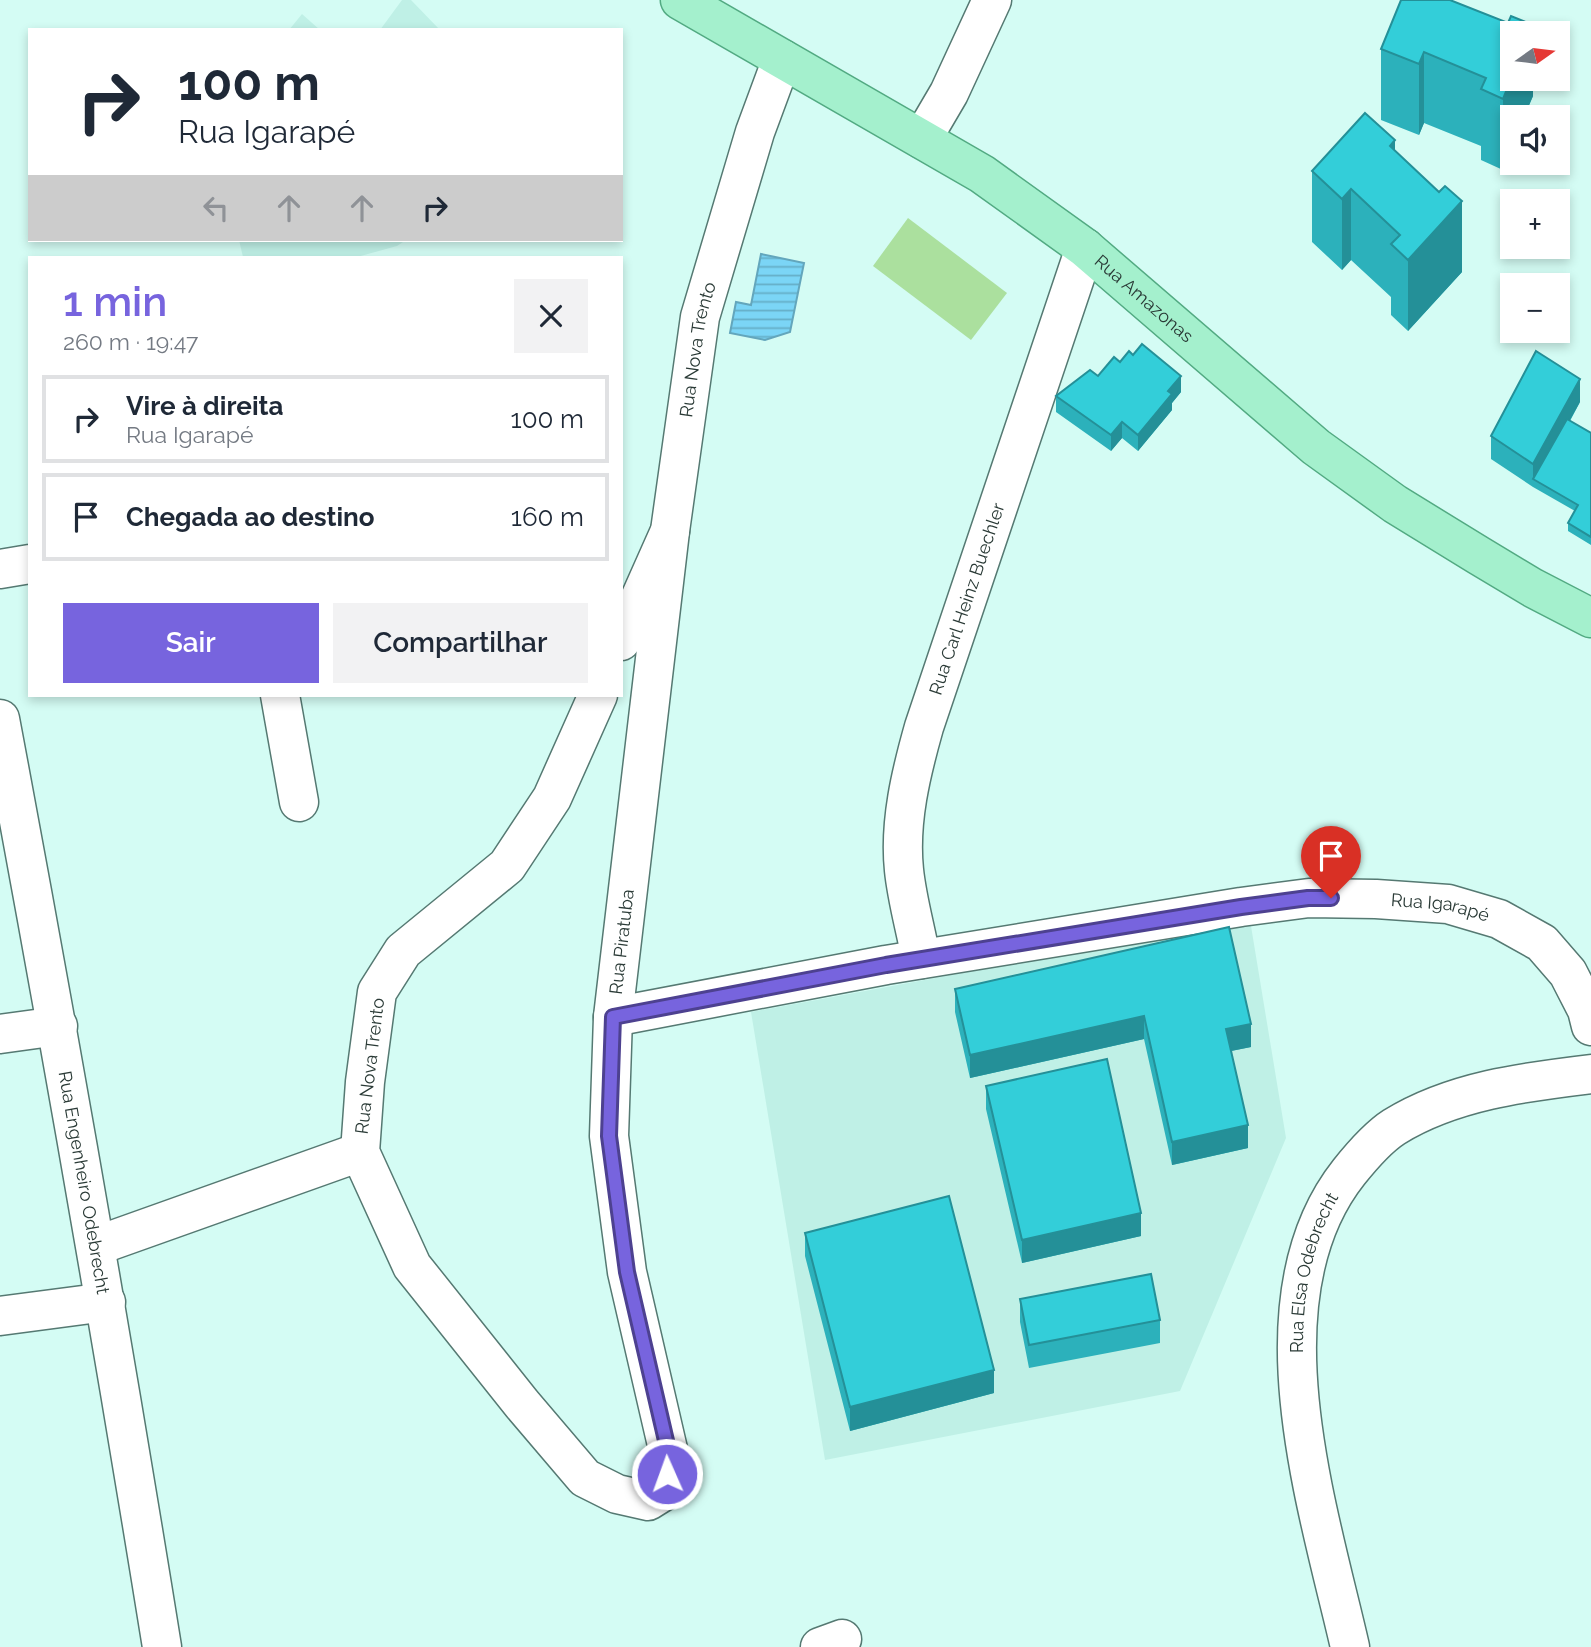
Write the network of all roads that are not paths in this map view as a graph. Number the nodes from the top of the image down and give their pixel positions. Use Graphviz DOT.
graph roads {
  1 [pos="680,0"];
  2 [pos="992,0"];
  3 [pos="782,59"];
  4 [pos="922,139"];
  5 [pos="1084,248"];
  6 [pos="670,531"];
  7 [pos="28,564"];
  8 [pos="0,569"];
  9 [pos="1591,618"];
  10 [pos="623,637"];
  11 [pos="280,697"];
  12 [pos="597,697"];
  13 [pos="0,719"];
  14 [pos="299,802"];
  15 [pos="921,959"];
  16 [pos="613,1017"];
  17 [pos="58,1026"];
  18 [pos="1591,1026"];
  19 [pos="0,1034"];
  20 [pos="1591,1074"];
  21 [pos="360,1152"];
  22 [pos="96,1246"];
  23 [pos="106,1302"];
  24 [pos="0,1316"];
  25 [pos="162,1647"];
  26 [pos="1350,1647"];
  1 -- 3 [label="main road, Rua Amazonas"];
  2 -- 4 [label="street"];
  3 -- 4 [label="main road, Rua Amazonas"];
  3 -- 6 [label="street, Rua Nova Trento"];
  4 -- 5 [label="main road, Rua Amazonas"];
  5 -- 9 [label="main road, Rua Amazonas"];
  5 -- 15 [label="street, Rua Carl Heinz Buechler"];
  6 -- 10 [label="street, Rua Nova Trento"];
  6 -- 16 [label="street, Rua Piratuba"];
  7 -- 8 [label="street"];
  11 -- 14 [label="street"];
  12 -- 21 [label="street, Rua Nova Trento"];
  13 -- 17 [label="street, Rua Engenheiro Odebrecht"];
  15 -- 16 [label="street, Rua Igarapé"];
  15 -- 18 [label="street, Rua Igarapé"];
  16 -- 21 [label="street, Rua Piratuba"];
  17 -- 19 [label="street"];
  17 -- 22 [label="street, Rua Engenheiro Odebrecht"];
  20 -- 26 [label="street, Rua Elsa Odebrecht"];
  21 -- 22 [label="street, Rua Nova Trento"];
  22 -- 23 [label="street, Rua Engenheiro Odebrecht"];
  23 -- 24 [label="street"];
  23 -- 25 [label="street, Rua Engenheiro Odebrecht"];
}
